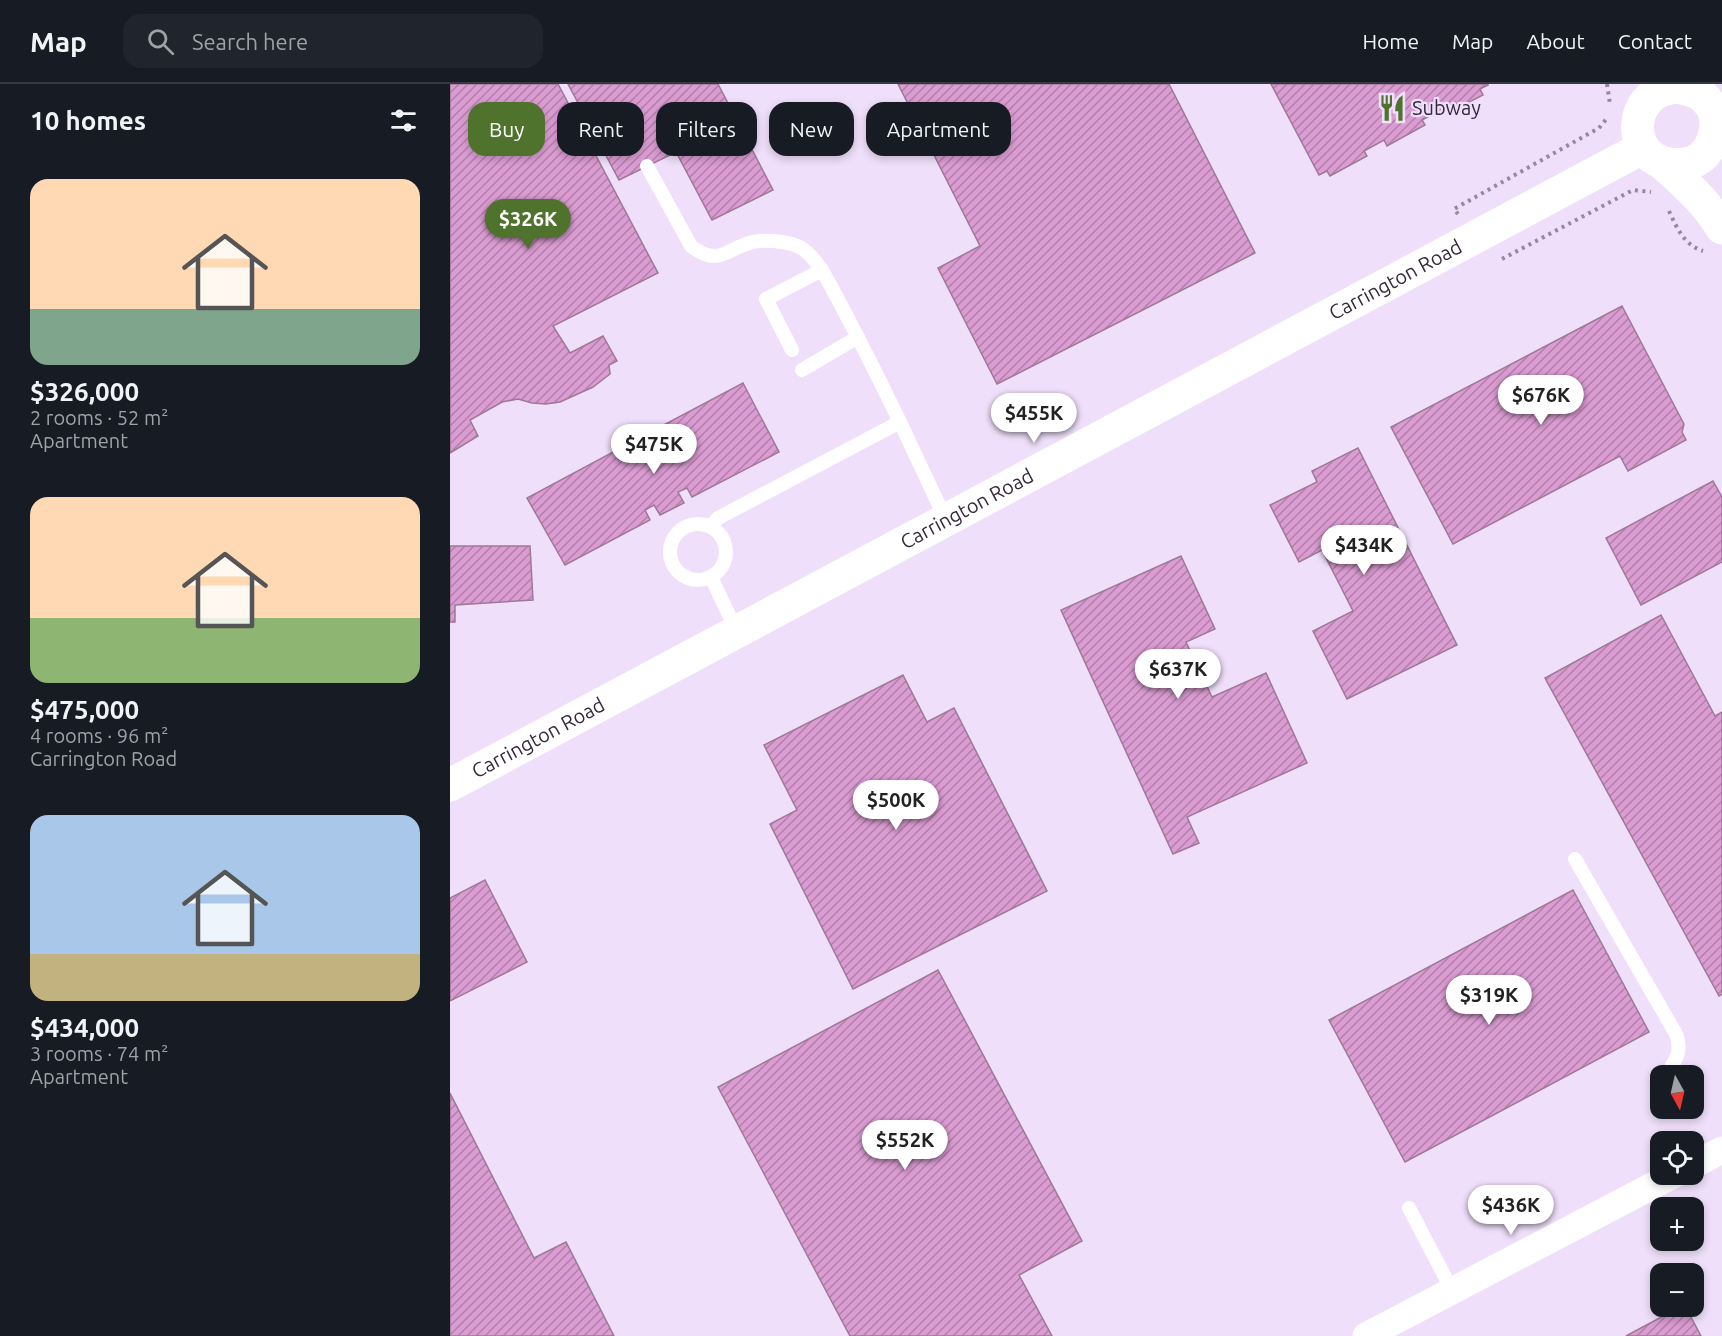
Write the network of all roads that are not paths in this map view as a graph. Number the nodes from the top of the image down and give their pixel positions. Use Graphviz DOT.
graph roads {
  1 [pos="1630,84"];
  2 [pos="1706,103"];
  3 [pos="1650,156"];
  4 [pos="647,166"];
  5 [pos="1717,239"];
  6 [pos="822,270"];
  7 [pos="858,337"];
  8 [pos="792,350"];
  9 [pos="802,370"];
  10 [pos="900,422"];
  11 [pos="946,520"];
  12 [pos="711,526"];
  13 [pos="711,577"];
  14 [pos="737,632"];
  15 [pos="450,785"];
  16 [pos="1575,860"];
  17 [pos="1672,1065"];
  18 [pos="1722,1150"];
  19 [pos="1704,1160"];
  20 [pos="1654,1185"];
  21 [pos="1409,1208"];
  22 [pos="1453,1292"];
  23 [pos="1366,1336"];
  1 -- 3 [label="main road"];
  2 -- 3 [label="main road"];
  2 -- 3 [label="main road"];
  3 -- 5 [label="main road"];
  3 -- 11 [label="main road, Carrington Road"];
  4 -- 6 [label="lane"];
  6 -- 7 [label="lane"];
  6 -- 8 [label="lane"];
  7 -- 9 [label="lane"];
  7 -- 10 [label="lane"];
  10 -- 11 [label="lane"];
  10 -- 12 [label="lane"];
  11 -- 14 [label="main road, Carrington Road"];
  12 -- 13 [label="lane"];
  12 -- 13 [label="lane"];
  13 -- 14 [label="lane"];
  14 -- 15 [label="main road, Carrington Road"];
  16 -- 17 [label="lane"];
  18 -- 19 [label="street"];
  20 -- 22 [label="street"];
  21 -- 22 [label="lane"];
  22 -- 23 [label="street"];
}
